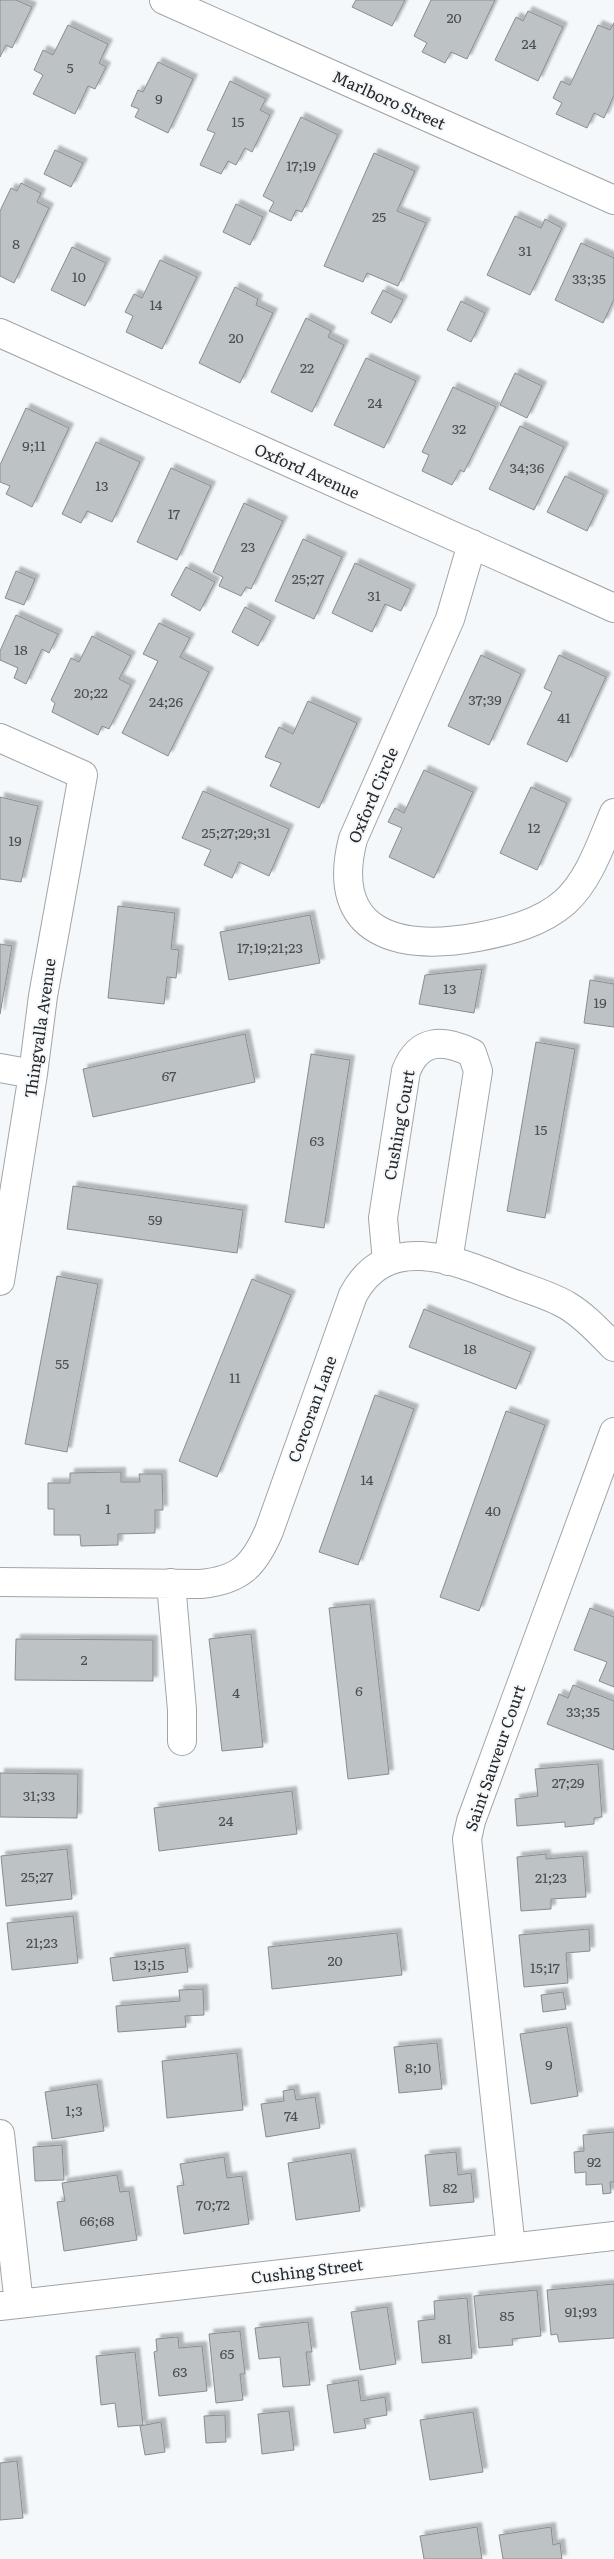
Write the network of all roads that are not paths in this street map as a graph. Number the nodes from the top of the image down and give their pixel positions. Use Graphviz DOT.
graph roads {
  1 [pos="164,0"];
  2 [pos="614,200"];
  3 [pos="0,334"];
  4 [pos="472,544"];
  5 [pos="614,608"];
  6 [pos="0,738"];
  7 [pos="614,813"];
  8 [pos="0,1068"];
  9 [pos="34,1074"];
  10 [pos="448,1260"];
  11 [pos="387,1261"];
  12 [pos="0,1281"];
  13 [pos="614,1347"];
  14 [pos="614,1432"];
  15 [pos="0,1582"];
  16 [pos="171,1583"];
  17 [pos="182,1741"];
  18 [pos="0,2134"];
  19 [pos="614,2236"];
  20 [pos="511,2248"];
  21 [pos="10,2305"];
  1 -- 2 [label="street, Marlboro Street"];
  3 -- 4 [label="street, Oxford Avenue"];
  4 -- 5 [label="street, Oxford Avenue"];
  4 -- 7 [label="street, Oxford Circle"];
  6 -- 9 [label="street, Thingvalla Avenue"];
  8 -- 9 [label="street"];
  9 -- 12 [label="street, Thingvalla Avenue"];
  10 -- 11 [label="street, Corcoran Lane"];
  10 -- 11 [label="street, Cushing Court"];
  10 -- 13 [label="street, Corcoran Lane"];
  11 -- 16 [label="street, Corcoran Lane"];
  14 -- 20 [label="street, Saint Sauveur Court"];
  15 -- 16 [label="street, Corcoran Lane"];
  16 -- 17 [label="street"];
  18 -- 21 [label="street"];
  19 -- 20 [label="street, Cushing Street"];
  20 -- 21 [label="street, Cushing Street"];
}
